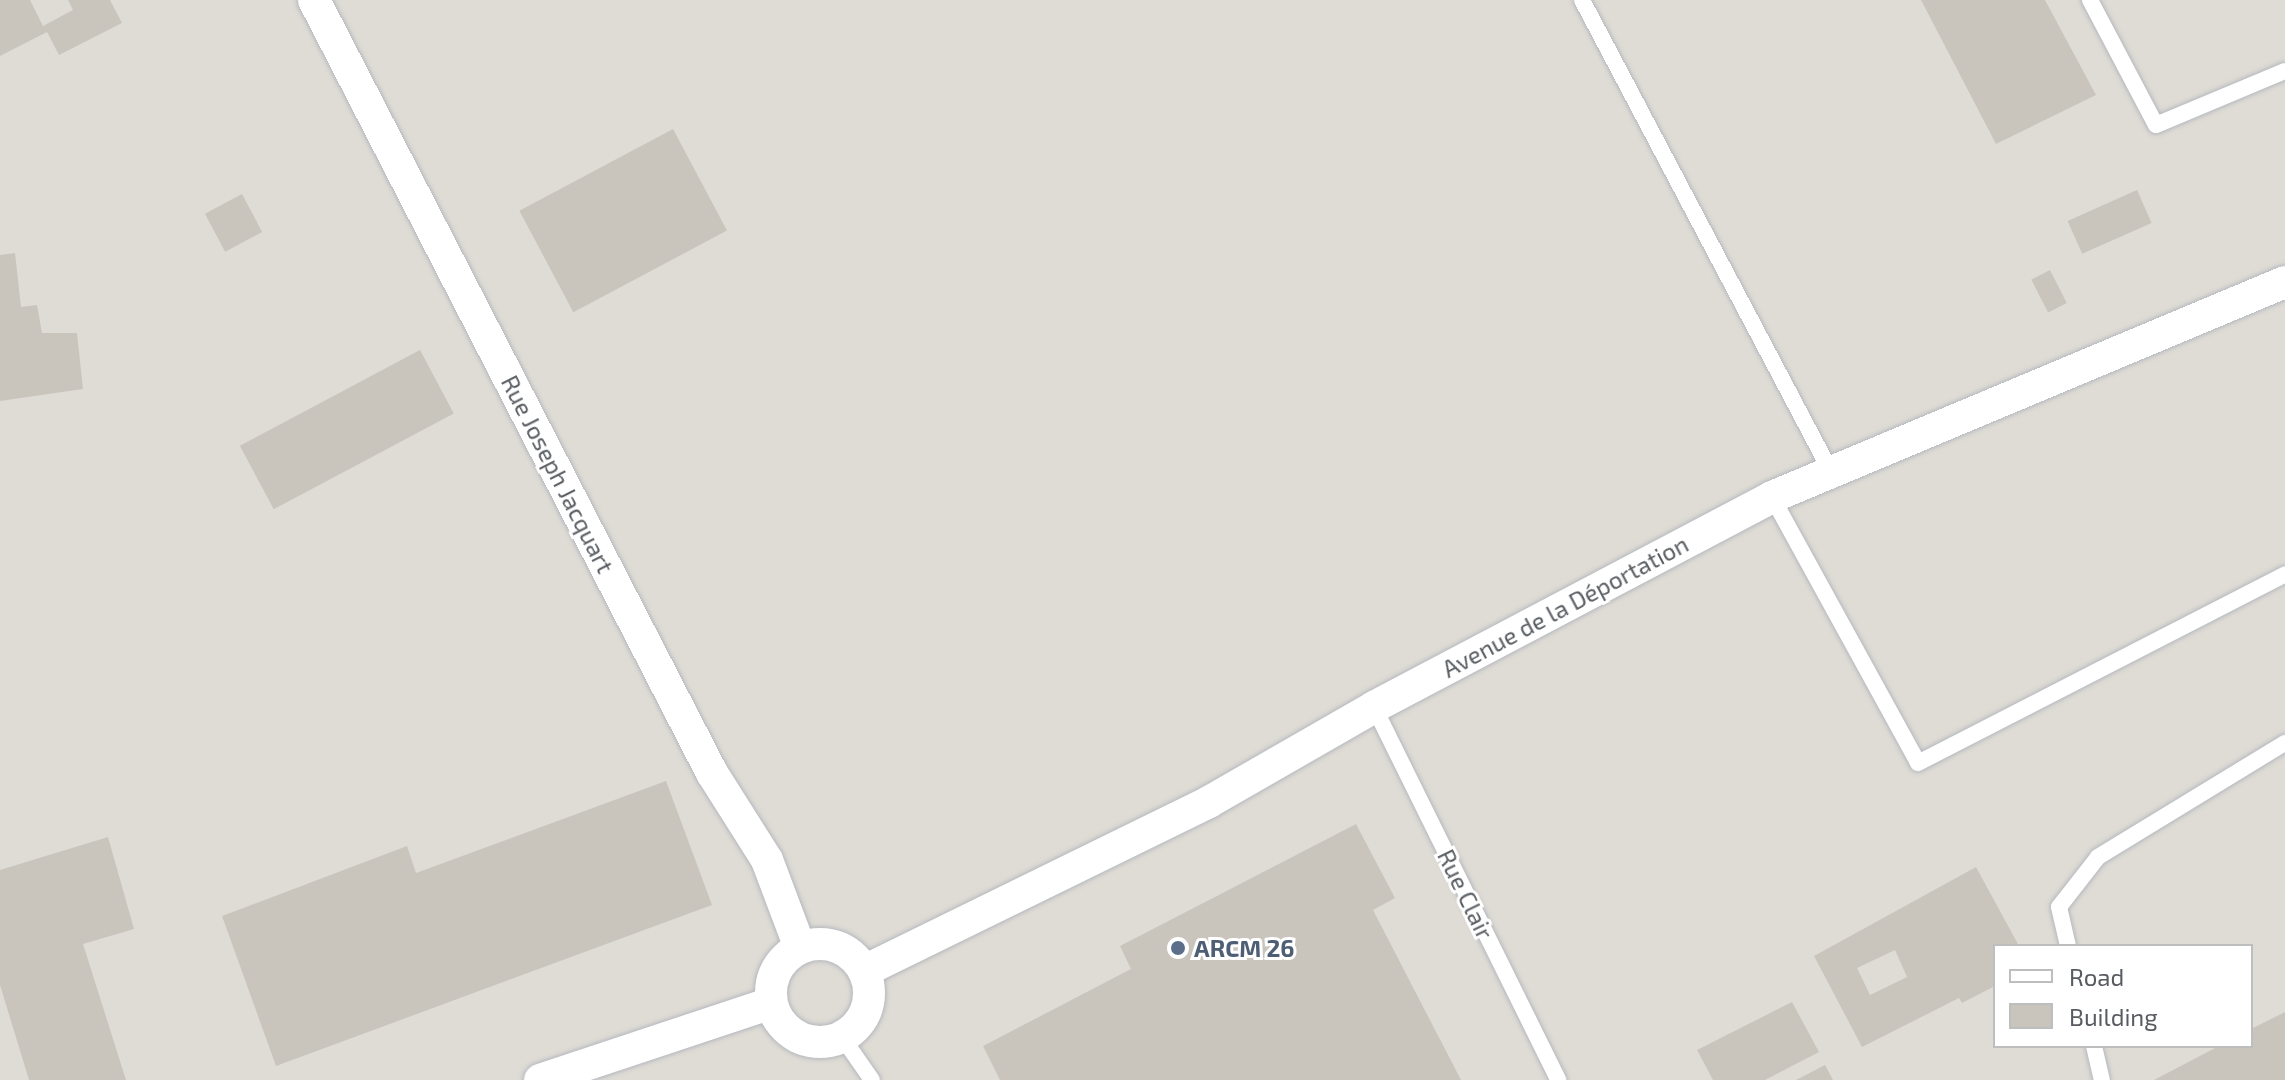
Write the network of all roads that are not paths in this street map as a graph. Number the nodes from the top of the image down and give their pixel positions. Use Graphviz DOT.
graph roads {
  1 [pos="314,0"];
  2 [pos="1582,0"];
  3 [pos="2090,0"];
  4 [pos="2285,71"];
  5 [pos="2285,282"];
  6 [pos="1830,470"];
  7 [pos="1772,497"];
  8 [pos="2285,574"];
  9 [pos="1374,707"];
  10 [pos="2285,743"];
  11 [pos="2068,944"];
  12 [pos="800,948"];
  13 [pos="864,971"];
  14 [pos="771,1003"];
  15 [pos="842,1037"];
  16 [pos="2094,1048"];
  17 [pos="540,1080"];
  18 [pos="872,1080"];
  19 [pos="1558,1080"];
  20 [pos="2102,1080"];
  1 -- 12 [label="street, Rue Joseph Jacquart"];
  2 -- 6 [label="lane"];
  3 -- 4 [label="lane"];
  5 -- 6 [label="street, Avenue de la Déportation"];
  6 -- 7 [label="street, Avenue de la Déportation"];
  7 -- 8 [label="lane"];
  7 -- 9 [label="street, Avenue de la Déportation"];
  9 -- 13 [label="street, Avenue de la Déportation"];
  9 -- 19 [label="lane, Rue Clair"];
  10 -- 11 [label="lane"];
  12 -- 13 [label="street"];
  12 -- 14 [label="street"];
  13 -- 15 [label="street"];
  14 -- 15 [label="street"];
  14 -- 17 [label="street"];
  15 -- 18 [label="lane"];
  16 -- 20 [label="lane"];
}
